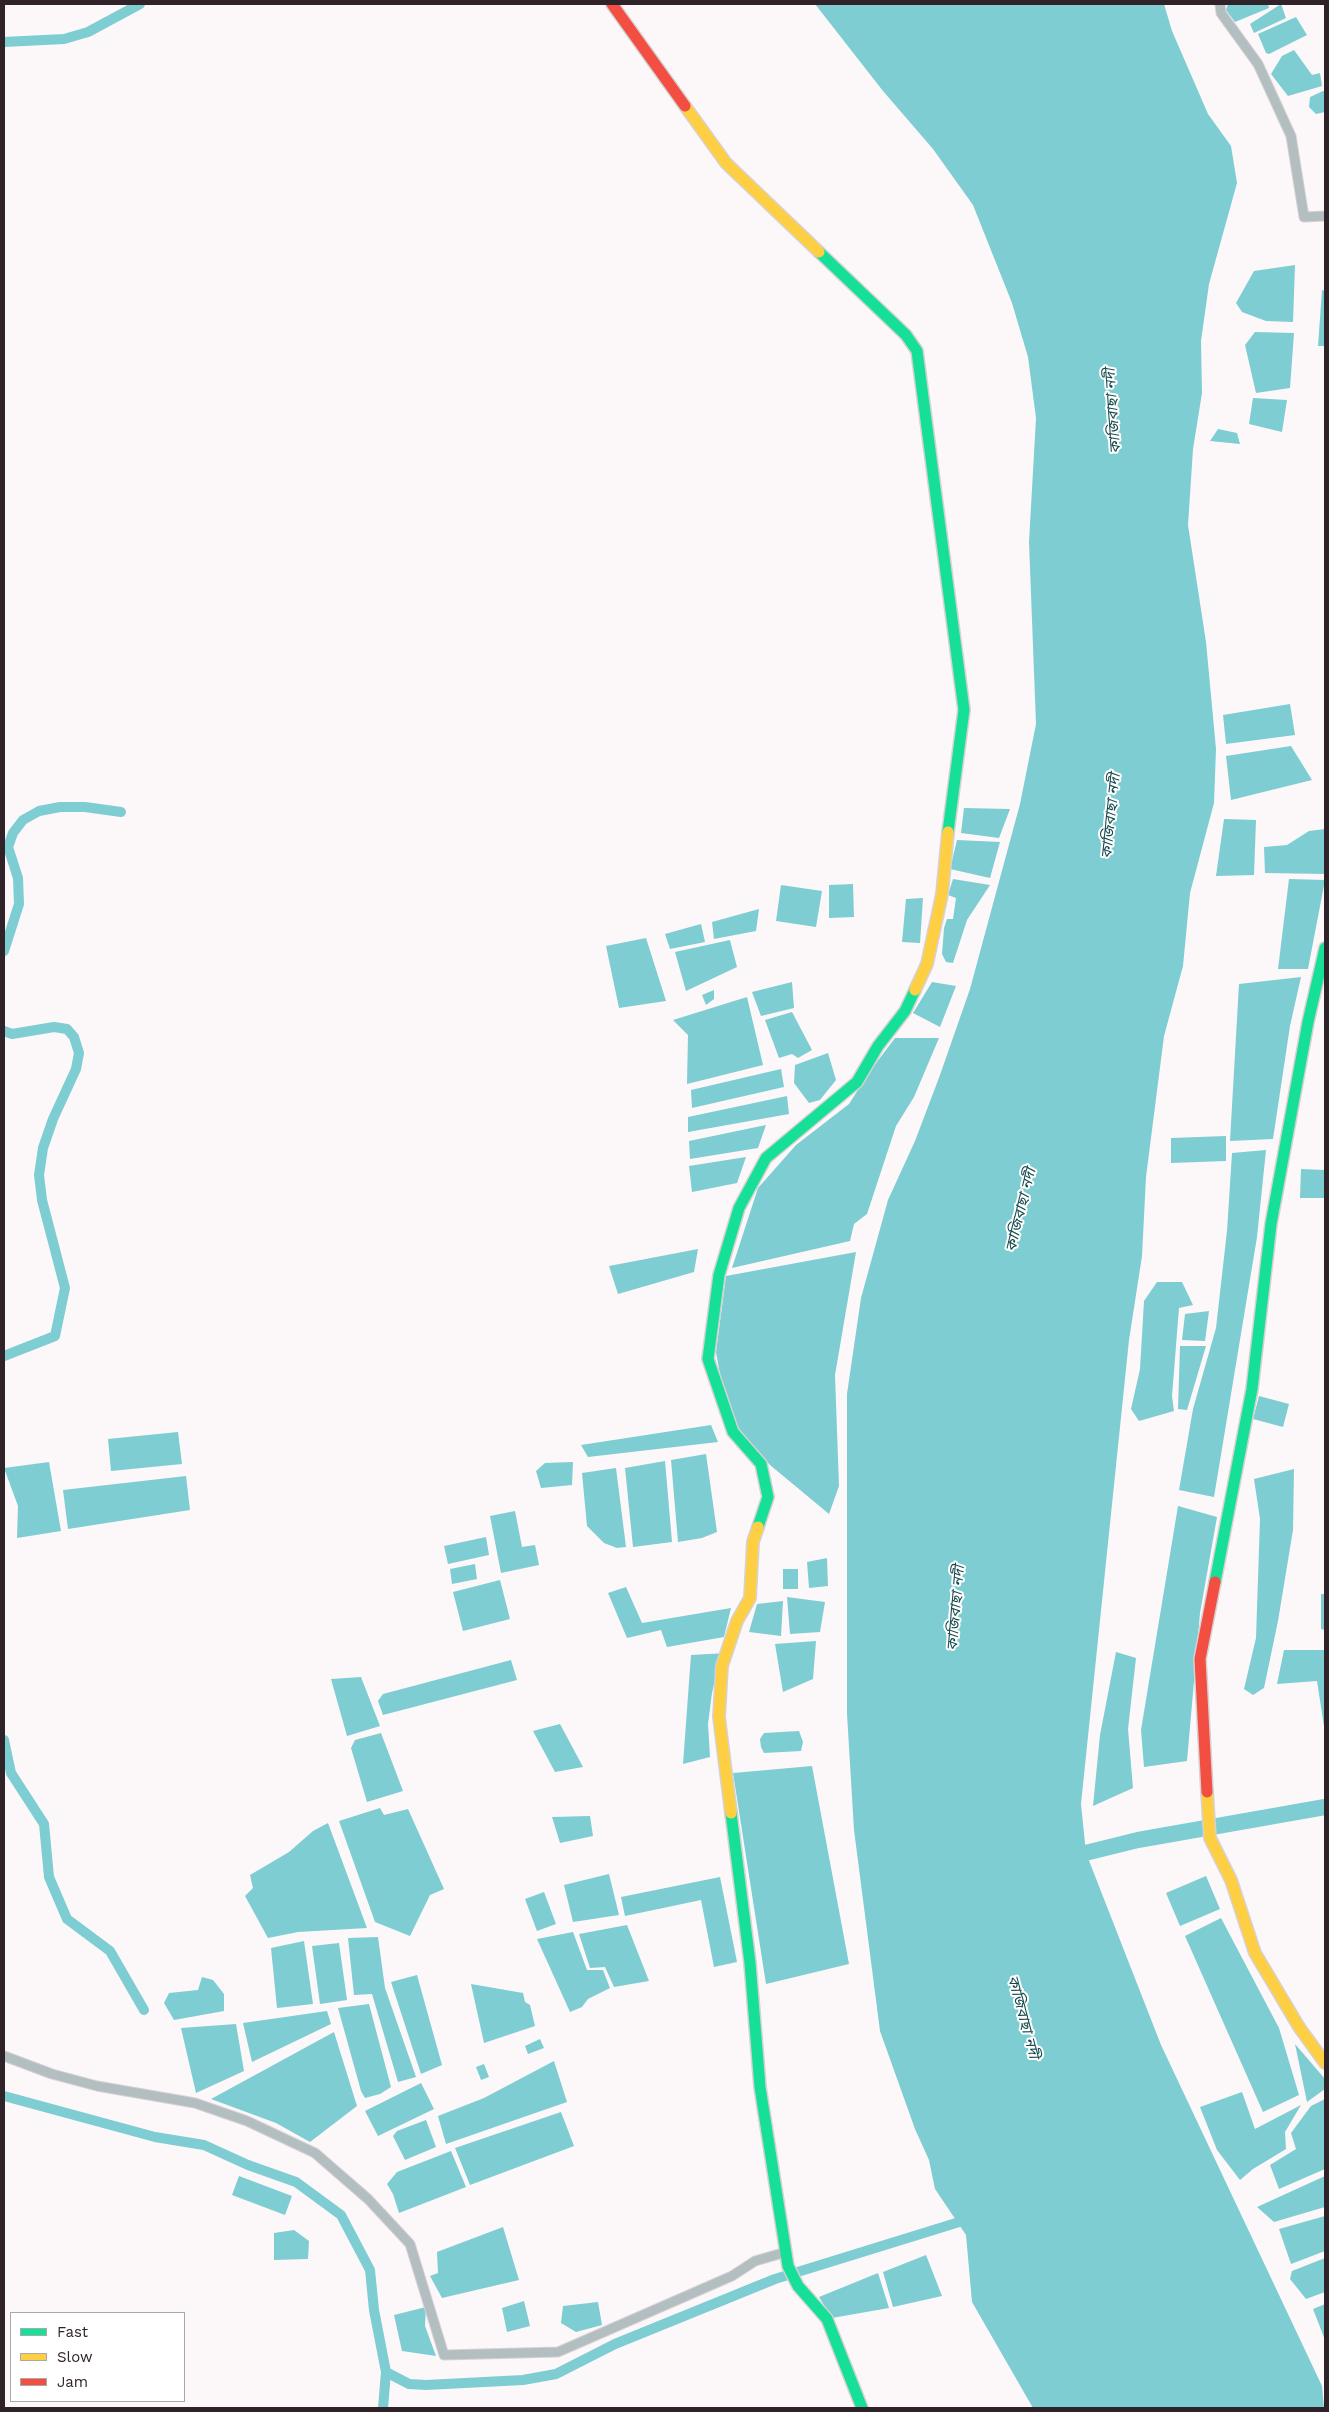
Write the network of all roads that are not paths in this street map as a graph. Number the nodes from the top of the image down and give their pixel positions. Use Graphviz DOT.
graph roads {
  1 [pos="612,4"];
  2 [pos="1220,4"];
  3 [pos="1325,216"];
  4 [pos="1325,948"];
  5 [pos="4,2056"];
  6 [pos="1325,2063"];
  7 [pos="786,2252"];
  8 [pos="862,2408"];
  1 -- 7 [label="street"];
  2 -- 3 [label="street"];
  4 -- 6 [label="street"];
  5 -- 7 [label="street"];
  7 -- 8 [label="street"];
}
